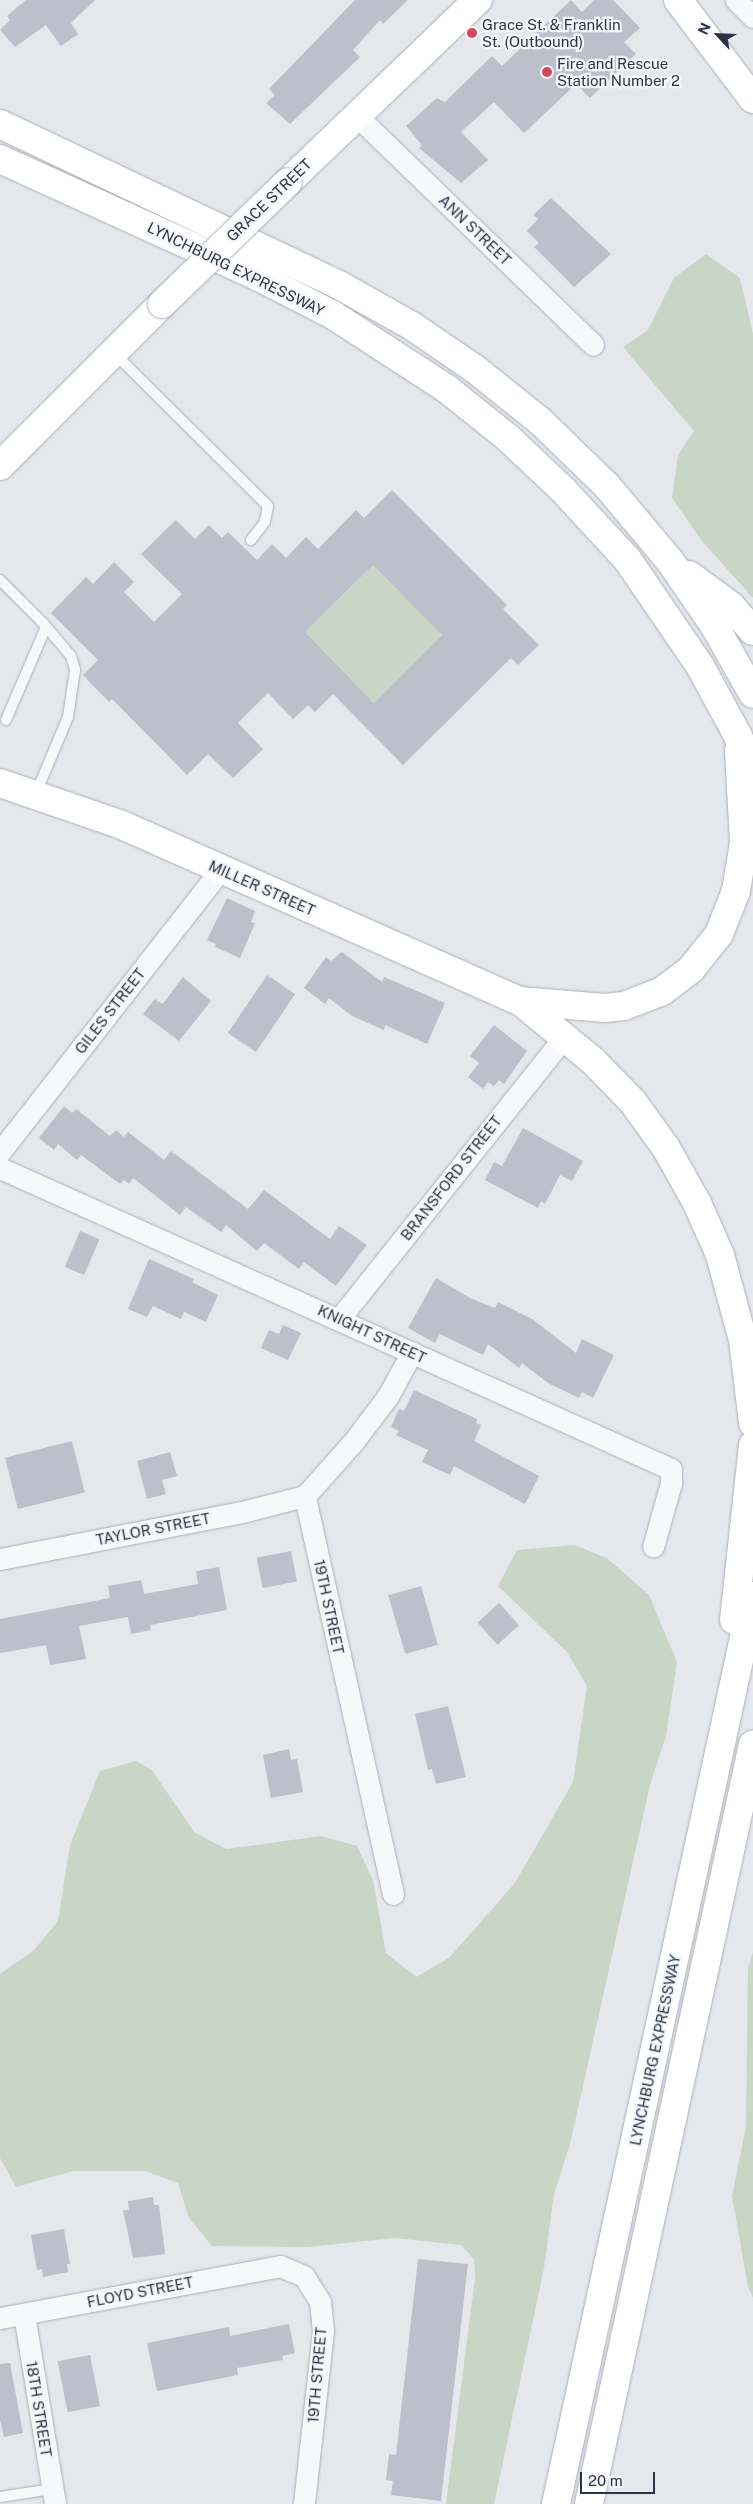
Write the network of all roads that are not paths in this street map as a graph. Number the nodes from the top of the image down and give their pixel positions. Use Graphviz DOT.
graph roads {
  1 [pos="678,0"];
  2 [pos="736,0"];
  3 [pos="465,4"];
  4 [pos="753,17"];
  5 [pos="753,99"];
  6 [pos="356,115"];
  7 [pos="0,124"];
  8 [pos="0,159"];
  9 [pos="593,345"];
  10 [pos="114,352"];
  11 [pos="0,466"];
  12 [pos="251,540"];
  13 [pos="670,560"];
  14 [pos="0,580"];
  15 [pos="46,626"];
  16 [pos="753,631"];
  17 [pos="753,694"];
  18 [pos="6,720"];
  19 [pos="738,736"];
  20 [pos="753,772"];
  21 [pos="0,783"];
  22 [pos="36,794"];
  23 [pos="220,870"];
  24 [pos="520,1001"];
  25 [pos="563,1038"];
  26 [pos="0,1152"];
  27 [pos="0,1168"];
  28 [pos="339,1319"];
  29 [pos="412,1352"];
  30 [pos="753,1423"];
  31 [pos="753,1446"];
  32 [pos="305,1496"];
  33 [pos="653,1546"];
  34 [pos="0,1559"];
  35 [pos="753,1596"];
  36 [pos="753,1744"];
  37 [pos="721,1746"];
  38 [pos="393,1894"];
  39 [pos="280,2266"];
  40 [pos="24,2314"];
  41 [pos="0,2318"];
  42 [pos="54,2496"];
  43 [pos="0,2497"];
  44 [pos="304,2504"];
  45 [pos="556,2504"];
  46 [pos="589,2504"];
  1 -- 5 [label="main road"];
  2 -- 4 [label="street"];
  3 -- 6 [label="main road, GRACE STREET"];
  6 -- 9 [label="street, ANN STREET"];
  6 -- 10 [label="main road, GRACE STREET, bridge"];
  7 -- 13 [label="main road, LYNCHBURG EXPRESSWAY"];
  8 -- 19 [label="main road, LYNCHBURG EXPRESSWAY"];
  10 -- 11 [label="main road, GRACE STREET"];
  10 -- 12 [label="lane"];
  13 -- 16 [label="main road"];
  13 -- 17 [label="main road, LYNCHBURG EXPRESSWAY"];
  14 -- 15 [label="lane"];
  15 -- 18 [label="lane"];
  15 -- 22 [label="lane"];
  19 -- 20 [label="main road, LYNCHBURG EXPRESSWAY"];
  19 -- 24 [label="main road"];
  21 -- 22 [label="main road, MILLER STREET"];
  22 -- 23 [label="main road, MILLER STREET"];
  23 -- 24 [label="main road, MILLER STREET"];
  23 -- 26 [label="street, GILES STREET"];
  24 -- 25 [label="main road"];
  25 -- 28 [label="street, BRANSFORD STREET"];
  25 -- 30 [label="main road"];
  27 -- 28 [label="street, KNIGHT STREET"];
  28 -- 29 [label="street, KNIGHT STREET"];
  29 -- 32 [label="street"];
  29 -- 33 [label="street, KNIGHT STREET"];
  31 -- 37 [label="main road"];
  32 -- 34 [label="street, TAYLOR STREET"];
  32 -- 38 [label="street, 19TH STREET"];
  35 -- 37 [label="main road, LYNCHBURG EXPRESSWAY"];
  36 -- 46 [label="main road, LYNCHBURG EXPRESSWAY"];
  37 -- 45 [label="main road, LYNCHBURG EXPRESSWAY"];
  39 -- 40 [label="street, FLOYD STREET"];
  39 -- 44 [label="street, 19TH STREET"];
  40 -- 41 [label="street, FLOYD STREET"];
  40 -- 42 [label="street, 18TH STREET"];
  42 -- 43 [label="lane"];
}
